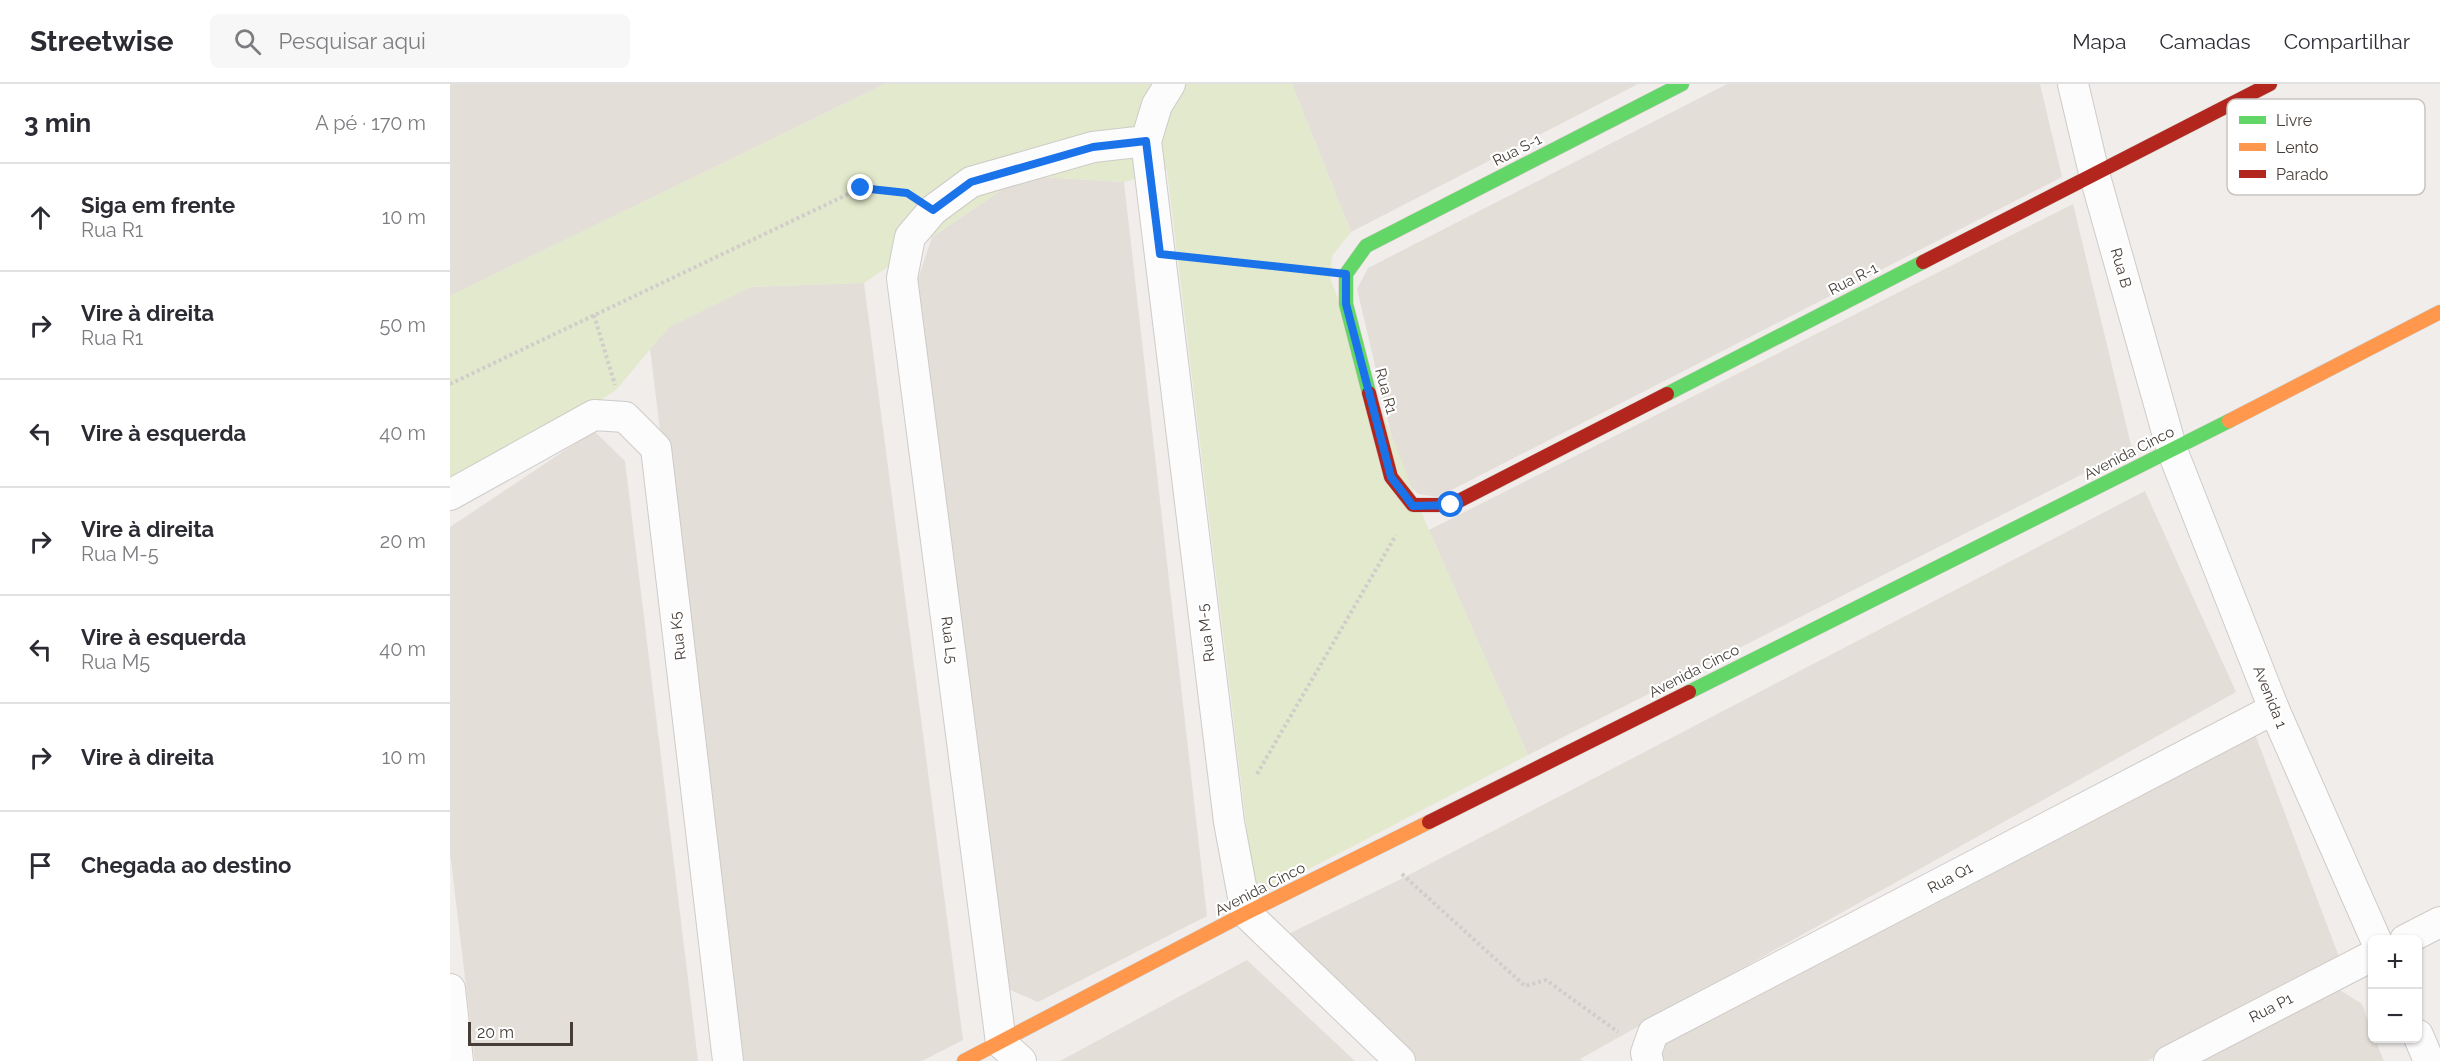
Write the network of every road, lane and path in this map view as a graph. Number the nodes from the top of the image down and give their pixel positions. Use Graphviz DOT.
graph roads {
  1 [pos="1170,84"];
  2 [pos="1682,84"];
  3 [pos="2073,84"];
  4 [pos="2270,84"];
  5 [pos="2240,99"];
  6 [pos="2227,106"];
  7 [pos="1146,141"];
  8 [pos="2094,173"];
  9 [pos="933,210"];
  10 [pos="1160,254"];
  11 [pos="1346,274"];
  12 [pos="2440,312"];
  13 [pos="594,315"];
  14 [pos="450,384"];
  15 [pos="625,417"];
  16 [pos="2172,450"];
  17 [pos="450,495"];
  18 [pos="1413,506"];
  19 [pos="2274,709"];
  20 [pos="1229,822"];
  21 [pos="1374,849"];
  22 [pos="1246,913"];
  23 [pos="2440,922"];
  24 [pos="2374,935"];
  25 [pos="2413,935"];
  26 [pos="2368,959"];
  27 [pos="450,989"];
  28 [pos="2421,1043"];
  29 [pos="1011,1052"];
  30 [pos="1647,1057"];
  31 [pos="458,1061"];
  32 [pos="728,1061"];
  33 [pos="964,1061"];
  34 [pos="1400,1061"];
  35 [pos="2169,1061"];
  36 [pos="2429,1061"];
  1 -- 7 [label="street"];
  2 -- 11 [label="street, Rua S-1"];
  3 -- 8 [label="street, Rua B"];
  4 -- 5 [label="street, Rua R-1"];
  6 -- 8 [label="street, Rua R-1"];
  7 -- 9 [label="street"];
  7 -- 10 [label="street, Rua M-5"];
  8 -- 16 [label="street, Rua B"];
  8 -- 18 [label="street, Rua R-1"];
  9 -- 13 [label="path"];
  9 -- 29 [label="street, Rua L5"];
  10 -- 11 [label="path"];
  10 -- 20 [label="street, Rua M-5"];
  11 -- 18 [label="street, Rua R1"];
  12 -- 16 [label="street, Avenida Cinco"];
  13 -- 14 [label="path"];
  13 -- 15 [label="path"];
  15 -- 17 [label="street"];
  15 -- 32 [label="street, Rua K5"];
  16 -- 19 [label="street, Avenida 1"];
  16 -- 21 [label="street, Avenida Cinco"];
  18 -- 20 [label="path"];
  19 -- 24 [label="street, Avenida 1"];
  19 -- 30 [label="street, Rua Q1"];
  20 -- 22 [label="street, Rua M-5"];
  21 -- 22 [label="street, Avenida Cinco"];
  21 -- 30 [label="path"];
  22 -- 29 [label="street, Avenida Cinco"];
  22 -- 34 [label="street"];
  23 -- 25 [label="street"];
  26 -- 35 [label="street, Rua P1"];
  27 -- 31 [label="street"];
  28 -- 36 [label="street"];
  29 -- 33 [label="street, Avenida Cinco"];
}
